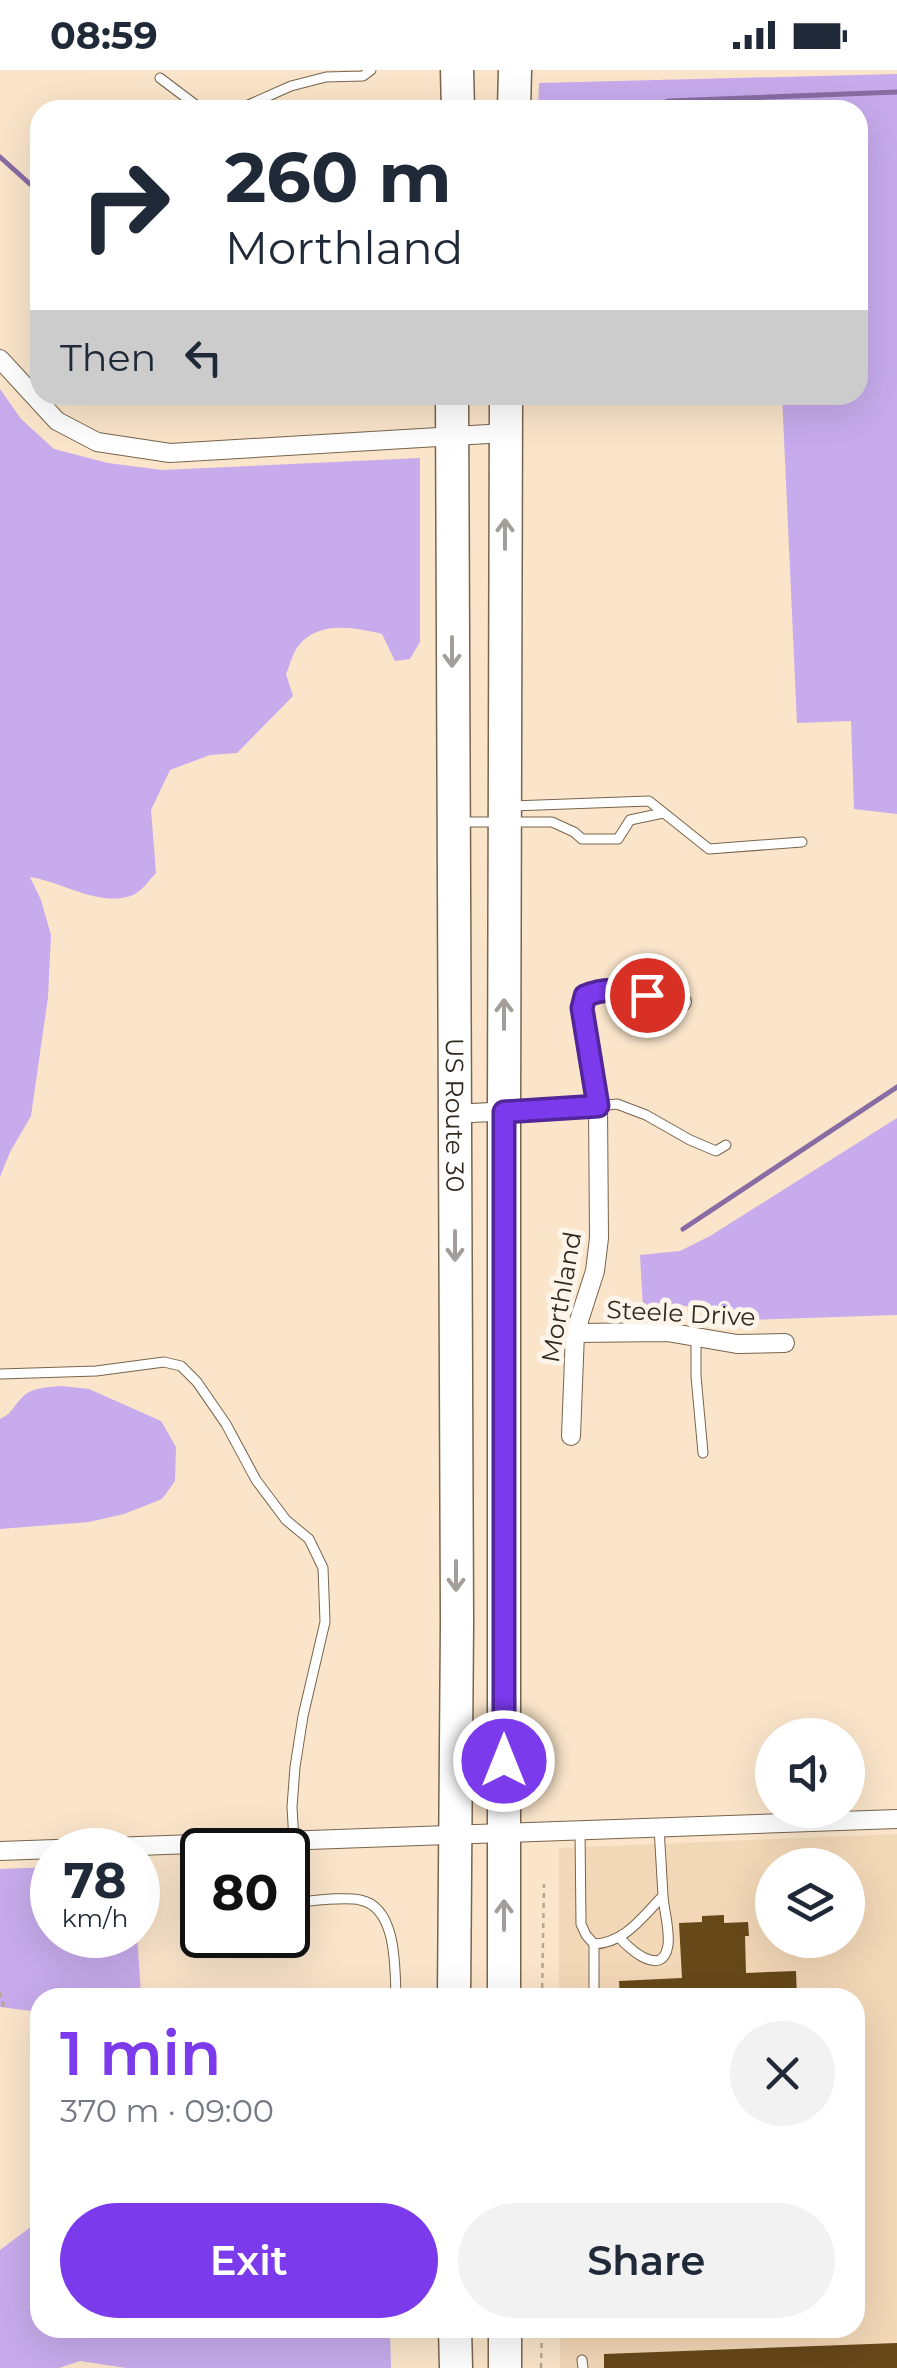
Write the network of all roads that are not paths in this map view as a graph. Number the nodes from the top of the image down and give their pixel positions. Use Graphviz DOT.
graph roads {
  1 [pos="370,70"];
  2 [pos="458,70"];
  3 [pos="515,70"];
  4 [pos="160,78"];
  5 [pos="188,100"];
  6 [pos="260,100"];
  7 [pos="458,100"];
  8 [pos="514,100"];
  9 [pos="0,359"];
  10 [pos="30,392"];
  11 [pos="42,405"];
  12 [pos="452,405"];
  13 [pos="506,405"];
  14 [pos="506,433"];
  15 [pos="451,436"];
  16 [pos="663,812"];
  17 [pos="504,814"];
  18 [pos="453,822"];
  19 [pos="802,842"];
  20 [pos="682,1002"];
  21 [pos="598,1106"];
  22 [pos="504,1112"];
  23 [pos="454,1114"];
  24 [pos="726,1145"];
  25 [pos="575,1333"];
  26 [pos="696,1336"];
  27 [pos="784,1342"];
  28 [pos="0,1374"];
  29 [pos="571,1436"];
  30 [pos="703,1453"];
  31 [pos="897,1819"];
  32 [pos="293,1828"];
  33 [pos="659,1828"];
  34 [pos="580,1830"];
  35 [pos="504,1833"];
  36 [pos="456,1834"];
  37 [pos="310,1839"];
  38 [pos="180,1848"];
  39 [pos="0,1851"];
  40 [pos="662,1896"];
  41 [pos="310,1902"];
  42 [pos="619,1937"];
  43 [pos="594,1944"];
  44 [pos="396,1988"];
  45 [pos="454,1988"];
  46 [pos="504,1988"];
  47 [pos="594,1988"];
  48 [pos="456,2338"];
  49 [pos="505,2338"];
  50 [pos="456,2368"];
  51 [pos="505,2368"];
  1 -- 6 [label="lane"];
  2 -- 7 [label="highway"];
  3 -- 8 [label="highway"];
  4 -- 5 [label="lane"];
  9 -- 10 [label="street"];
  11 -- 15 [label="street"];
  12 -- 15 [label="highway, US Route 30"];
  13 -- 14 [label="highway"];
  14 -- 15 [label="street"];
  17 -- 14 [label="highway, one-way"];
  15 -- 18 [label="highway, US Route 30, one-way"];
  16 -- 17 [label="lane"];
  16 -- 17 [label="lane"];
  16 -- 19 [label="lane"];
  17 -- 18 [label="lane"];
  22 -- 17 [label="highway, one-way"];
  18 -- 23 [label="highway, US Route 30"];
  20 -- 21 [label="street, Morthland"];
  21 -- 22 [label="street"];
  21 -- 24 [label="lane"];
  21 -- 25 [label="street, Morthland"];
  22 -- 23 [label="street"];
  22 -- 35 [label="highway"];
  23 -- 36 [label="highway, US Route 30, one-way"];
  25 -- 26 [label="street, Steele Drive"];
  25 -- 29 [label="street, Morthland"];
  26 -- 27 [label="street, Steele Drive"];
  26 -- 30 [label="lane"];
  28 -- 32 [label="lane"];
  31 -- 33 [label="street"];
  33 -- 34 [label="street"];
  33 -- 40 [label="lane"];
  34 -- 35 [label="street"];
  34 -- 43 [label="lane"];
  35 -- 36 [label="street"];
  46 -- 35 [label="highway, one-way"];
  36 -- 37 [label="street"];
  36 -- 45 [label="highway, US Route 30"];
  38 -- 39 [label="street"];
  40 -- 42 [label="lane"];
  40 -- 42 [label="lane"];
  41 -- 44 [label="lane"];
  42 -- 43 [label="lane"];
  43 -- 47 [label="lane"];
  48 -- 50 [label="highway"];
  49 -- 51 [label="highway"];
}
